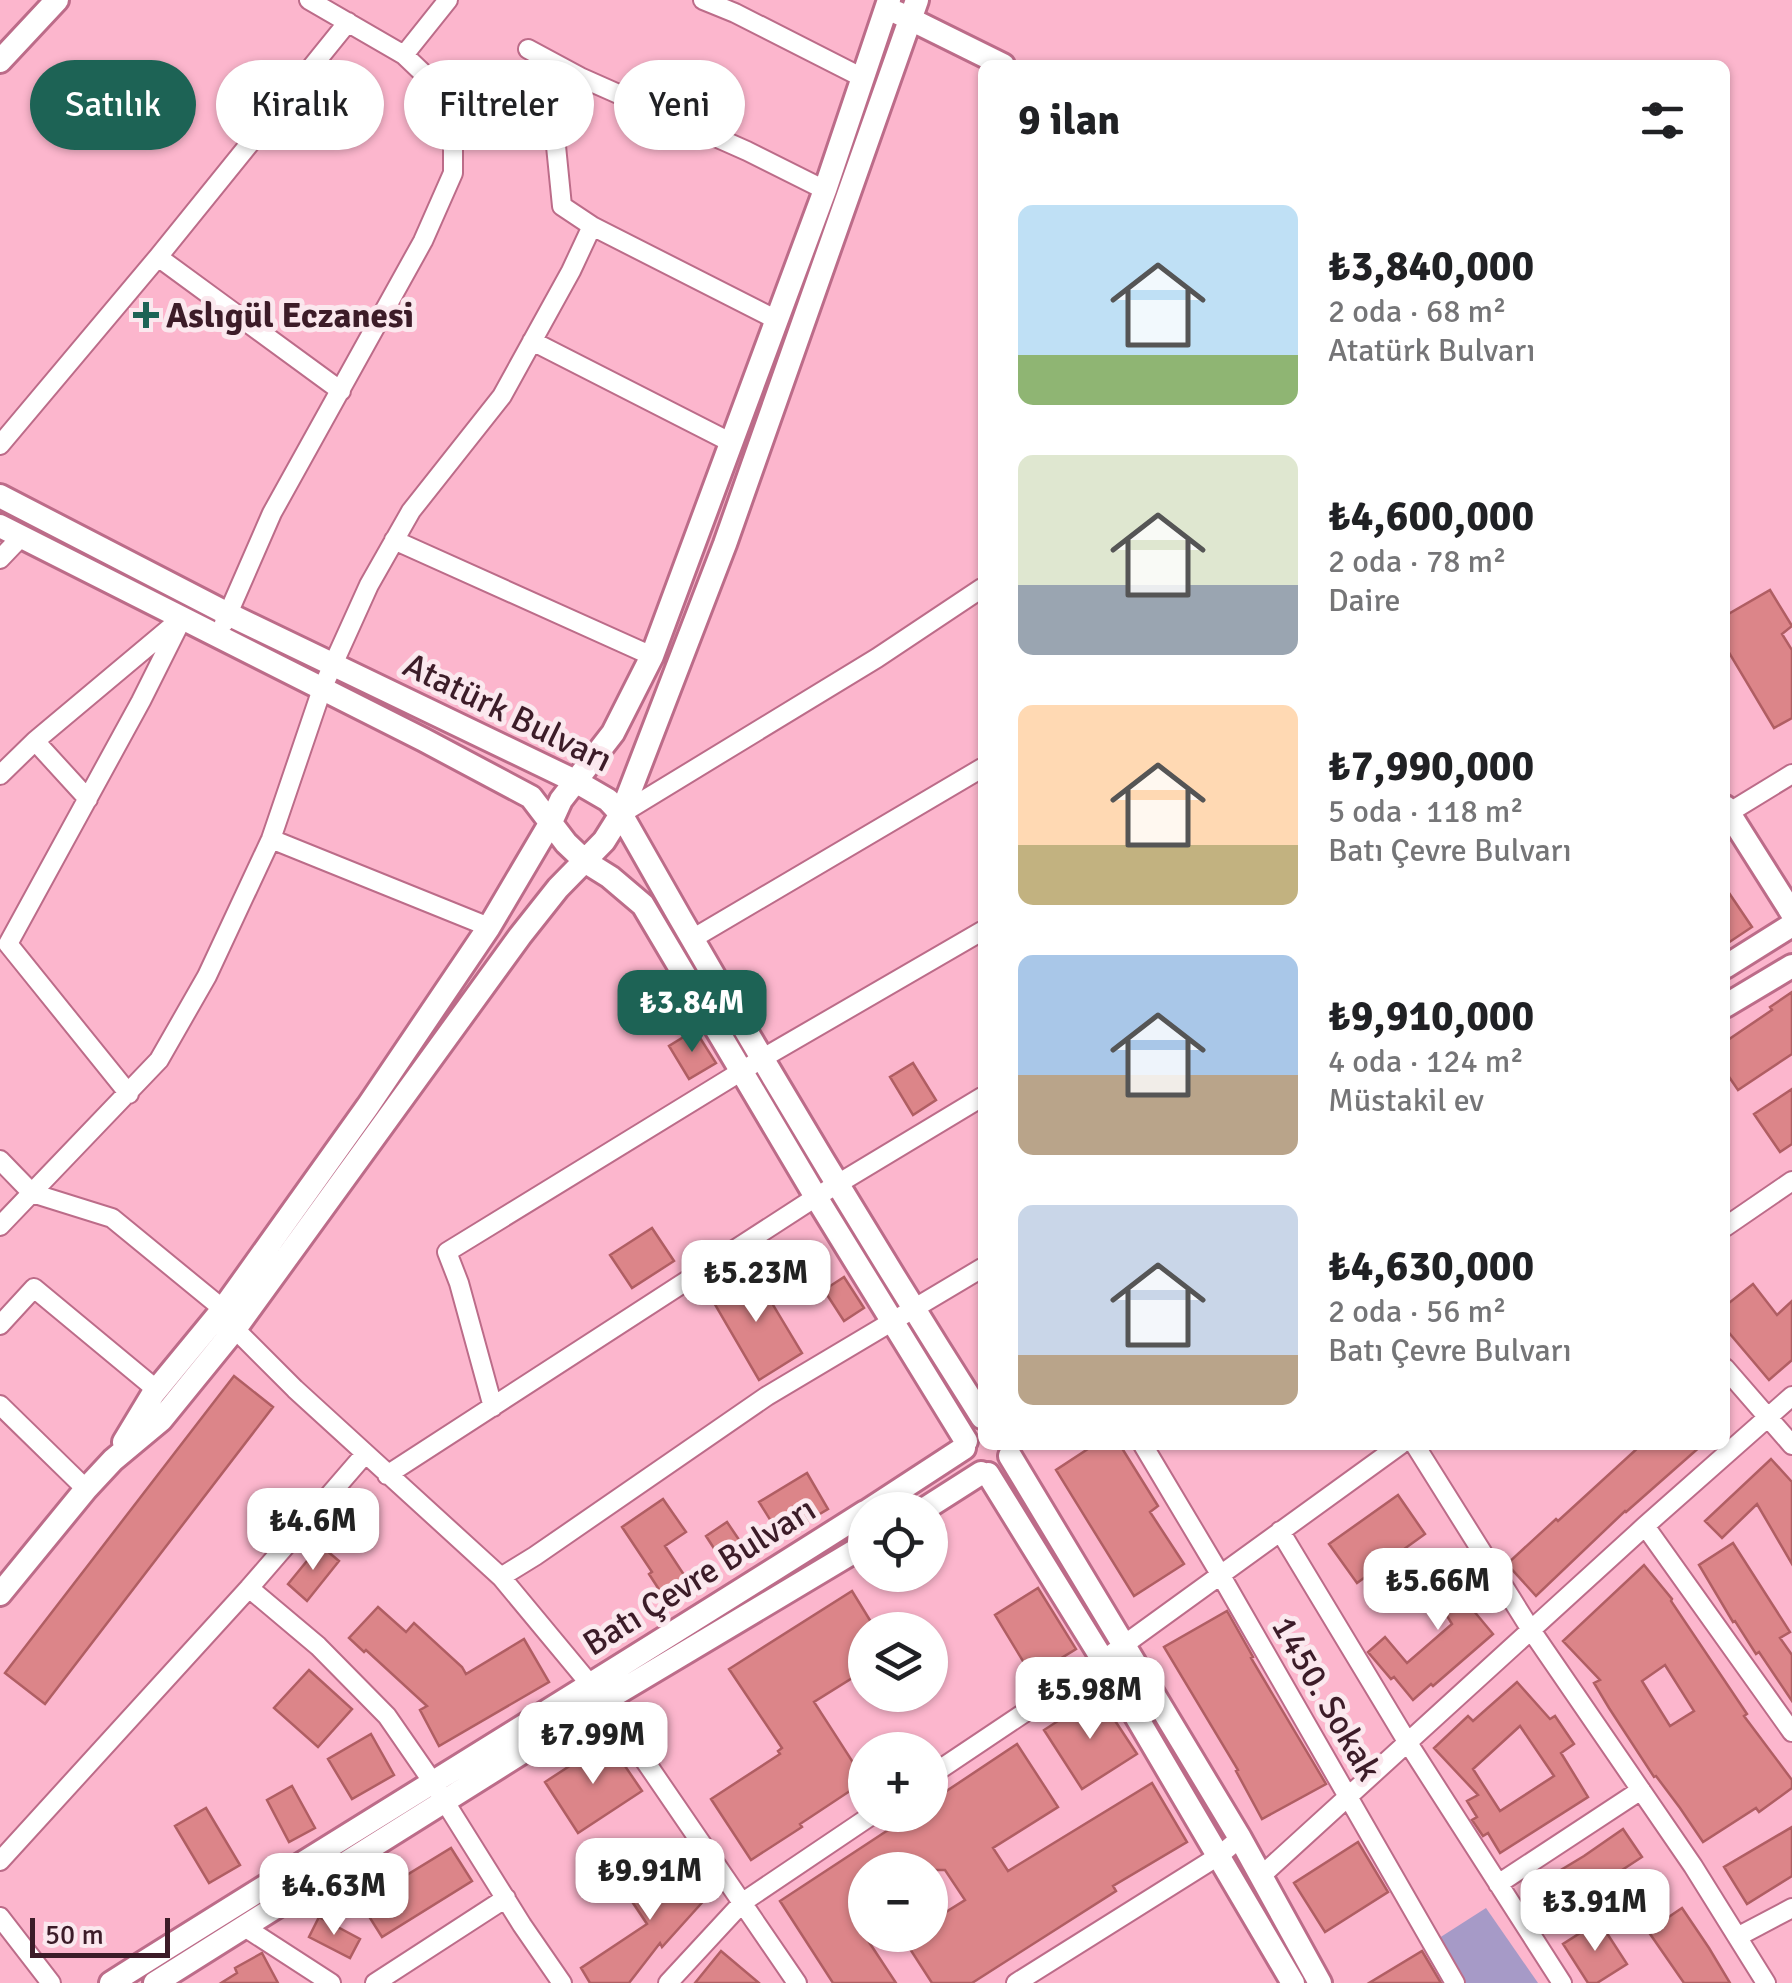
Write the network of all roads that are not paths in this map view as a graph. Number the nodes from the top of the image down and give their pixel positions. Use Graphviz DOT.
graph roads {
  1 [pos="57,0"];
  2 [pos="308,0"];
  3 [pos="448,0"];
  4 [pos="704,0"];
  5 [pos="887,4"];
  6 [pos="913,10"];
  7 [pos="348,22"];
  8 [pos="528,49"];
  9 [pos="404,55"];
  10 [pos="0,60"];
  11 [pos="548,60"];
  12 [pos="995,60"];
  13 [pos="863,78"];
  14 [pos="594,83"];
  15 [pos="556,150"];
  16 [pos="825,190"];
  17 [pos="592,226"];
  18 [pos="158,257"];
  19 [pos="777,320"];
  20 [pos="532,341"];
  21 [pos="341,391"];
  22 [pos="0,444"];
  23 [pos="732,444"];
  24 [pos="0,496"];
  25 [pos="0,526"];
  26 [pos="22,536"];
  27 [pos="394,540"];
  28 [pos="0,558"];
  29 [pos="978,591"];
  30 [pos="183,617"];
  31 [pos="223,625"];
  32 [pos="652,656"];
  33 [pos="332,666"];
  34 [pos="322,689"];
  35 [pos="35,741"];
  36 [pos="978,770"];
  37 [pos="1792,774"];
  38 [pos="0,775"];
  39 [pos="576,782"];
  40 [pos="88,799"];
  41 [pos="1730,810"];
  42 [pos="621,814"];
  43 [pos="1730,818"];
  44 [pos="551,822"];
  45 [pos="271,839"];
  46 [pos="586,862"];
  47 [pos="1792,913"];
  48 [pos="1792,925"];
  49 [pos="489,927"];
  50 [pos="978,933"];
  51 [pos="4,939"];
  52 [pos="692,939"];
  53 [pos="1730,964"];
  54 [pos="1792,966"];
  55 [pos="1730,1003"];
  56 [pos="763,1058"];
  57 [pos="741,1072"];
  58 [pos="128,1094"];
  59 [pos="978,1098"];
  60 [pos="0,1160"];
  61 [pos="1792,1182"];
  62 [pos="839,1184"];
  63 [pos="32,1193"];
  64 [pos="816,1198"];
  65 [pos="1730,1224"];
  66 [pos="0,1226"];
  67 [pos="978,1270"];
  68 [pos="914,1310"];
  69 [pos="229,1319"];
  70 [pos="892,1323"];
  71 [pos="0,1325"];
  72 [pos="1730,1374"];
  73 [pos="157,1390"];
  74 [pos="1792,1396"];
  75 [pos="0,1405"];
  76 [pos="492,1408"];
  77 [pos="978,1411"];
  78 [pos="1768,1416"];
  79 [pos="971,1439"];
  80 [pos="1792,1445"];
  81 [pos="1011,1450"];
  82 [pos="1013,1450"];
  83 [pos="1146,1450"];
  84 [pos="1393,1450"];
  85 [pos="1418,1450"];
  86 [pos="1730,1450"];
  87 [pos="1730,1450"];
  88 [pos="366,1454"];
  89 [pos="113,1460"];
  90 [pos="985,1473"];
  91 [pos="387,1475"];
  92 [pos="86,1488"];
  93 [pos="894,1492"];
  94 [pos="948,1495"];
  95 [pos="848,1524"];
  96 [pos="1645,1526"];
  97 [pos="1280,1531"];
  98 [pos="848,1554"];
  99 [pos="1220,1574"];
  100 [pos="501,1576"];
  101 [pos="3,1583"];
  102 [pos="248,1588"];
  103 [pos="1531,1630"];
  104 [pos="1123,1644"];
  105 [pos="1103,1660"];
  106 [pos="597,1693"];
  107 [pos="1792,1731"];
  108 [pos="1408,1743"];
  109 [pos="948,1764"];
  110 [pos="1641,1790"];
  111 [pos="438,1791"];
  112 [pos="1347,1798"];
  113 [pos="848,1831"];
  114 [pos="1240,1838"];
  115 [pos="1220,1855"];
  116 [pos="0,1861"];
  117 [pos="1262,1876"];
  118 [pos="1498,1884"];
  119 [pos="506,1898"];
  120 [pos="743,1902"];
  121 [pos="1792,1908"];
  122 [pos="0,1916"];
  123 [pos="243,1926"];
  124 [pos="1738,1936"];
  125 [pos="50,1983"];
  126 [pos="111,1983"];
  127 [pos="154,1983"];
  128 [pos="331,1983"];
  129 [pos="375,1983"];
  130 [pos="562,1983"];
  131 [pos="668,1983"];
  132 [pos="797,1983"];
  133 [pos="1016,1983"];
  134 [pos="1293,1983"];
  135 [pos="1320,1983"];
  136 [pos="1455,1983"];
  137 [pos="1562,1983"];
  138 [pos="1766,1983"];
  1 -- 10 [label="main road"];
  2 -- 7 [label="street"];
  3 -- 9 [label="street"];
  4 -- 13 [label="street"];
  5 -- 6 [label="main road"];
  5 -- 13 [label="main road"];
  6 -- 12 [label="main road"];
  6 -- 42 [label="main road"];
  7 -- 9 [label="street"];
  7 -- 18 [label="street"];
  8 -- 11 [label="street"];
  9 -- 21 [label="street"];
  13 -- 16 [label="main road"];
  14 -- 16 [label="street"];
  15 -- 17 [label="street"];
  16 -- 19 [label="main road"];
  17 -- 19 [label="street"];
  17 -- 20 [label="street"];
  18 -- 21 [label="street"];
  18 -- 22 [label="street"];
  19 -- 23 [label="main road"];
  20 -- 23 [label="street"];
  20 -- 27 [label="street"];
  21 -- 31 [label="street"];
  23 -- 32 [label="main road"];
  24 -- 31 [label="main road, Atatürk Bulvarı"];
  25 -- 26 [label="main road, Atatürk Bulvarı"];
  26 -- 28 [label="street"];
  26 -- 30 [label="main road, Atatürk Bulvarı"];
  27 -- 32 [label="street"];
  27 -- 33 [label="street"];
  29 -- 42 [label="street"];
  30 -- 31 [label="main road, Atatürk Bulvarı"];
  30 -- 35 [label="street"];
  30 -- 40 [label="street"];
  31 -- 33 [label="main road, Atatürk Bulvarı"];
  31 -- 34 [label="main road, Atatürk Bulvarı"];
  32 -- 39 [label="main road"];
  33 -- 34 [label="street"];
  33 -- 39 [label="main road, Atatürk Bulvarı"];
  34 -- 44 [label="main road, Atatürk Bulvarı"];
  34 -- 45 [label="street"];
  35 -- 38 [label="street"];
  35 -- 40 [label="street"];
  36 -- 52 [label="street"];
  37 -- 41 [label="street"];
  39 -- 42 [label="main road, Atatürk Bulvarı"];
  39 -- 44 [label="main road"];
  40 -- 51 [label="street"];
  42 -- 46 [label="main road"];
  42 -- 52 [label="main road, Atatürk Bulvarı"];
  43 -- 47 [label="main road"];
  44 -- 46 [label="main road, Atatürk Bulvarı"];
  44 -- 49 [label="main road"];
  45 -- 49 [label="street"];
  45 -- 58 [label="street"];
  46 -- 57 [label="main road, Atatürk Bulvarı"];
  46 -- 69 [label="main road"];
  48 -- 53 [label="main road"];
  49 -- 69 [label="main road"];
  50 -- 56 [label="street"];
  51 -- 58 [label="street"];
  52 -- 56 [label="main road, Atatürk Bulvarı"];
  54 -- 55 [label="main road"];
  56 -- 57 [label="street"];
  56 -- 62 [label="main road, Atatürk Bulvarı"];
  57 -- 64 [label="main road, Atatürk Bulvarı"];
  57 -- 76 [label="street"];
  58 -- 63 [label="street"];
  59 -- 62 [label="street"];
  60 -- 63 [label="street"];
  61 -- 65 [label="street"];
  62 -- 64 [label="street"];
  62 -- 68 [label="main road, Atatürk Bulvarı"];
  63 -- 66 [label="street"];
  63 -- 69 [label="street"];
  64 -- 70 [label="main road, Atatürk Bulvarı"];
  64 -- 76 [label="street"];
  67 -- 68 [label="street"];
  68 -- 70 [label="street"];
  68 -- 77 [label="main road, Atatürk Bulvarı"];
  69 -- 73 [label="main road"];
  69 -- 88 [label="street"];
  69 -- 89 [label="main road"];
  70 -- 79 [label="main road, Atatürk Bulvarı"];
  70 -- 100 [label="street"];
  71 -- 73 [label="street"];
  72 -- 78 [label="street"];
  73 -- 89 [label="main road"];
  74 -- 78 [label="street"];
  75 -- 92 [label="street"];
  76 -- 91 [label="street"];
  78 -- 80 [label="street"];
  78 -- 86 [label="street"];
  79 -- 90 [label="main road, Atatürk Bulvarı"];
  79 -- 93 [label="main road, Batı Çevre Bulvarı"];
  81 -- 90 [label="main road"];
  82 -- 104 [label="main road"];
  83 -- 99 [label="street, 1450. Sokak"];
  84 -- 97 [label="street"];
  85 -- 103 [label="street"];
  87 -- 96 [label="street"];
  88 -- 91 [label="street"];
  88 -- 102 [label="street"];
  89 -- 92 [label="main road"];
  90 -- 94 [label="main road"];
  90 -- 105 [label="main road"];
  91 -- 100 [label="street"];
  92 -- 101 [label="main road"];
  95 -- 106 [label="main road, Batı Çevre Bulvarı"];
  96 -- 103 [label="street"];
  96 -- 107 [label="street"];
  97 -- 99 [label="street"];
  97 -- 108 [label="street"];
  98 -- 106 [label="main road, Batı Çevre Bulvarı"];
  99 -- 104 [label="street"];
  99 -- 112 [label="street, 1450. Sokak"];
  100 -- 106 [label="street"];
  102 -- 111 [label="street"];
  102 -- 116 [label="street"];
  103 -- 108 [label="street"];
  103 -- 110 [label="street"];
  104 -- 105 [label="street"];
  104 -- 114 [label="main road"];
  105 -- 109 [label="street"];
  105 -- 115 [label="main road"];
  106 -- 111 [label="main road, Batı Çevre Bulvarı"];
  106 -- 120 [label="street"];
  108 -- 112 [label="street"];
  108 -- 118 [label="street"];
  110 -- 118 [label="street"];
  110 -- 124 [label="street"];
  111 -- 119 [label="street"];
  111 -- 123 [label="main road, Batı Çevre Bulvarı"];
  111 -- 126 [label="main road, Batı Çevre Bulvarı"];
  112 -- 117 [label="street"];
  112 -- 136 [label="street, 1450. Sokak"];
  113 -- 120 [label="street"];
  114 -- 115 [label="street"];
  114 -- 117 [label="main road"];
  115 -- 133 [label="street"];
  115 -- 134 [label="main road"];
  117 -- 135 [label="main road"];
  118 -- 137 [label="street"];
  119 -- 129 [label="street"];
  119 -- 130 [label="street"];
  120 -- 131 [label="street"];
  120 -- 132 [label="street"];
  121 -- 124 [label="street"];
  122 -- 125 [label="street"];
  123 -- 127 [label="main road, Batı Çevre Bulvarı"];
  123 -- 128 [label="street"];
  124 -- 138 [label="street"];
}
